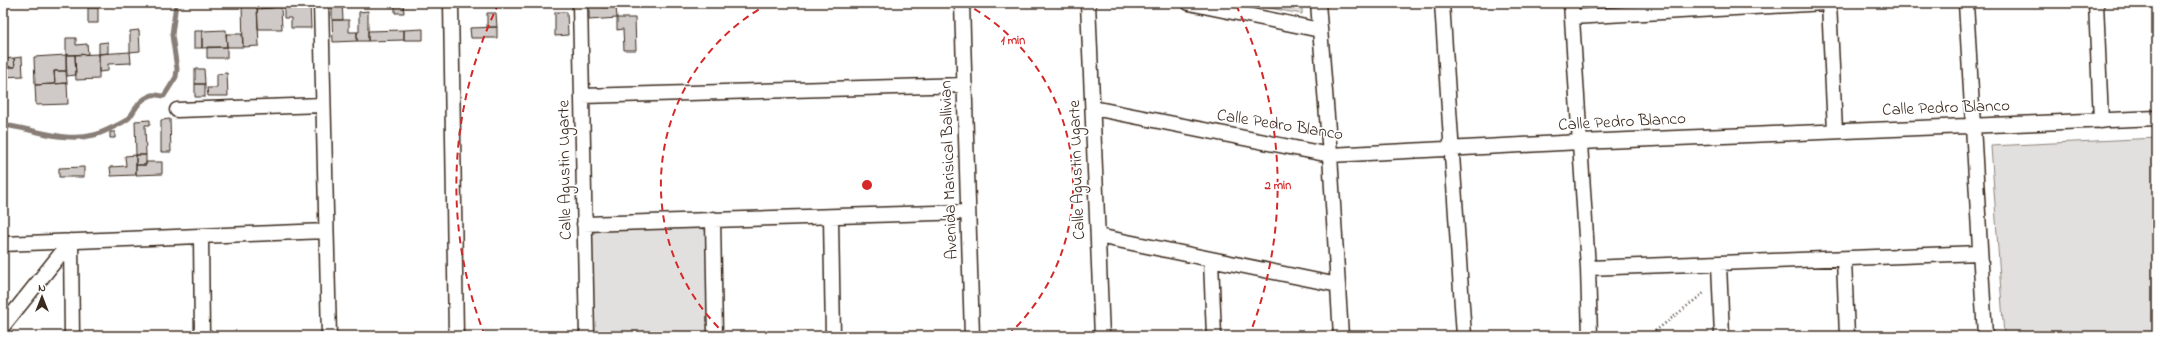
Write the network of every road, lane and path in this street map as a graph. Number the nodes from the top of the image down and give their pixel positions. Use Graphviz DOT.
graph roads {
  1 [pos="321,3"];
  2 [pos="451,3"];
  3 [pos="580,3"];
  4 [pos="962,3"];
  5 [pos="1088,3"];
  6 [pos="1189,3"];
  7 [pos="1318,3"];
  8 [pos="1442,3"];
  9 [pos="1825,3"];
  10 [pos="1829,3"];
  11 [pos="1966,3"];
  12 [pos="2096,3"];
  13 [pos="1205,5"];
  14 [pos="1700,6"];
  15 [pos="1572,10"];
  16 [pos="1320,30"];
  17 [pos="964,85"];
  18 [pos="582,96"];
  19 [pos="323,105"];
  20 [pos="1093,108"];
  21 [pos="177,110"];
  22 [pos="2157,118"];
  23 [pos="2101,121"];
  24 [pos="1973,125"];
  25 [pos="1835,131"];
  26 [pos="1580,142"];
  27 [pos="1451,150"];
  28 [pos="1330,155"];
  29 [pos="968,212"];
  30 [pos="831,218"];
  31 [pos="713,220"];
  32 [pos="584,224"];
  33 [pos="326,231"];
  34 [pos="201,236"];
  35 [pos="1098,236"];
  36 [pos="71,241"];
  37 [pos="3,244"];
  38 [pos="1979,253"];
  39 [pos="1844,259"];
  40 [pos="1211,260"];
  41 [pos="1719,264"];
  42 [pos="1588,268"];
  43 [pos="1720,281"];
  44 [pos="1338,285"];
  45 [pos="3,326"];
  46 [pos="72,336"];
  47 [pos="202,336"];
  48 [pos="329,336"];
  49 [pos="456,336"];
  50 [pos="588,336"];
  51 [pos="715,336"];
  52 [pos="833,336"];
  53 [pos="972,336"];
  54 [pos="1102,336"];
  55 [pos="1214,336"];
  56 [pos="1340,336"];
  57 [pos="1464,336"];
  58 [pos="1590,336"];
  59 [pos="1649,336"];
  60 [pos="1722,336"];
  61 [pos="1847,336"];
  62 [pos="1985,336"];
  1 -- 19 [label="street"];
  2 -- 49 [label="street"];
  3 -- 18 [label="street, Calle Agustin Ugarte"];
  4 -- 17 [label="street, Avenida Marisical Ballivian"];
  5 -- 20 [label="street, Calle Agustin Ugarte"];
  6 -- 13 [label="street"];
  7 -- 16 [label="street"];
  8 -- 27 [label="street"];
  9 -- 14 [label="street"];
  10 -- 25 [label="street"];
  11 -- 24 [label="street"];
  12 -- 23 [label="street"];
  13 -- 16 [label="street"];
  14 -- 15 [label="street"];
  15 -- 26 [label="street"];
  16 -- 28 [label="street"];
  17 -- 18 [label="street"];
  17 -- 29 [label="street, Avenida Marisical Ballivian"];
  18 -- 32 [label="street, Calle Agustin Ugarte"];
  19 -- 21 [label="street"];
  19 -- 33 [label="street"];
  20 -- 28 [label="street, Calle Pedro Blanco"];
  20 -- 35 [label="street, Calle Agustin Ugarte"];
  22 -- 23 [label="street, Calle Pedro Blanco"];
  23 -- 24 [label="street, Calle Pedro Blanco"];
  24 -- 25 [label="street, Calle Pedro Blanco"];
  24 -- 38 [label="street"];
  25 -- 26 [label="street, Calle Pedro Blanco"];
  26 -- 27 [label="street, Calle Pedro Blanco"];
  26 -- 42 [label="street"];
  27 -- 28 [label="street, Calle Pedro Blanco"];
  27 -- 57 [label="street"];
  28 -- 44 [label="street"];
  29 -- 30 [label="street"];
  29 -- 53 [label="street, Avenida Marisical Ballivian"];
  30 -- 31 [label="street"];
  30 -- 52 [label="street"];
  31 -- 32 [label="street"];
  31 -- 51 [label="street"];
  32 -- 50 [label="street, Calle Agustin Ugarte"];
  33 -- 34 [label="street"];
  33 -- 48 [label="street"];
  34 -- 36 [label="street"];
  34 -- 47 [label="street"];
  35 -- 40 [label="street"];
  35 -- 54 [label="street, Calle Agustin Ugarte"];
  36 -- 37 [label="street"];
  36 -- 45 [label="street"];
  36 -- 46 [label="street"];
  38 -- 39 [label="street"];
  38 -- 62 [label="street"];
  39 -- 41 [label="street"];
  39 -- 61 [label="street"];
  40 -- 44 [label="street"];
  40 -- 55 [label="street"];
  41 -- 42 [label="street"];
  41 -- 43 [label="street"];
  42 -- 58 [label="street"];
  43 -- 59 [label="path"];
  43 -- 60 [label="street"];
  44 -- 56 [label="street"];
}
